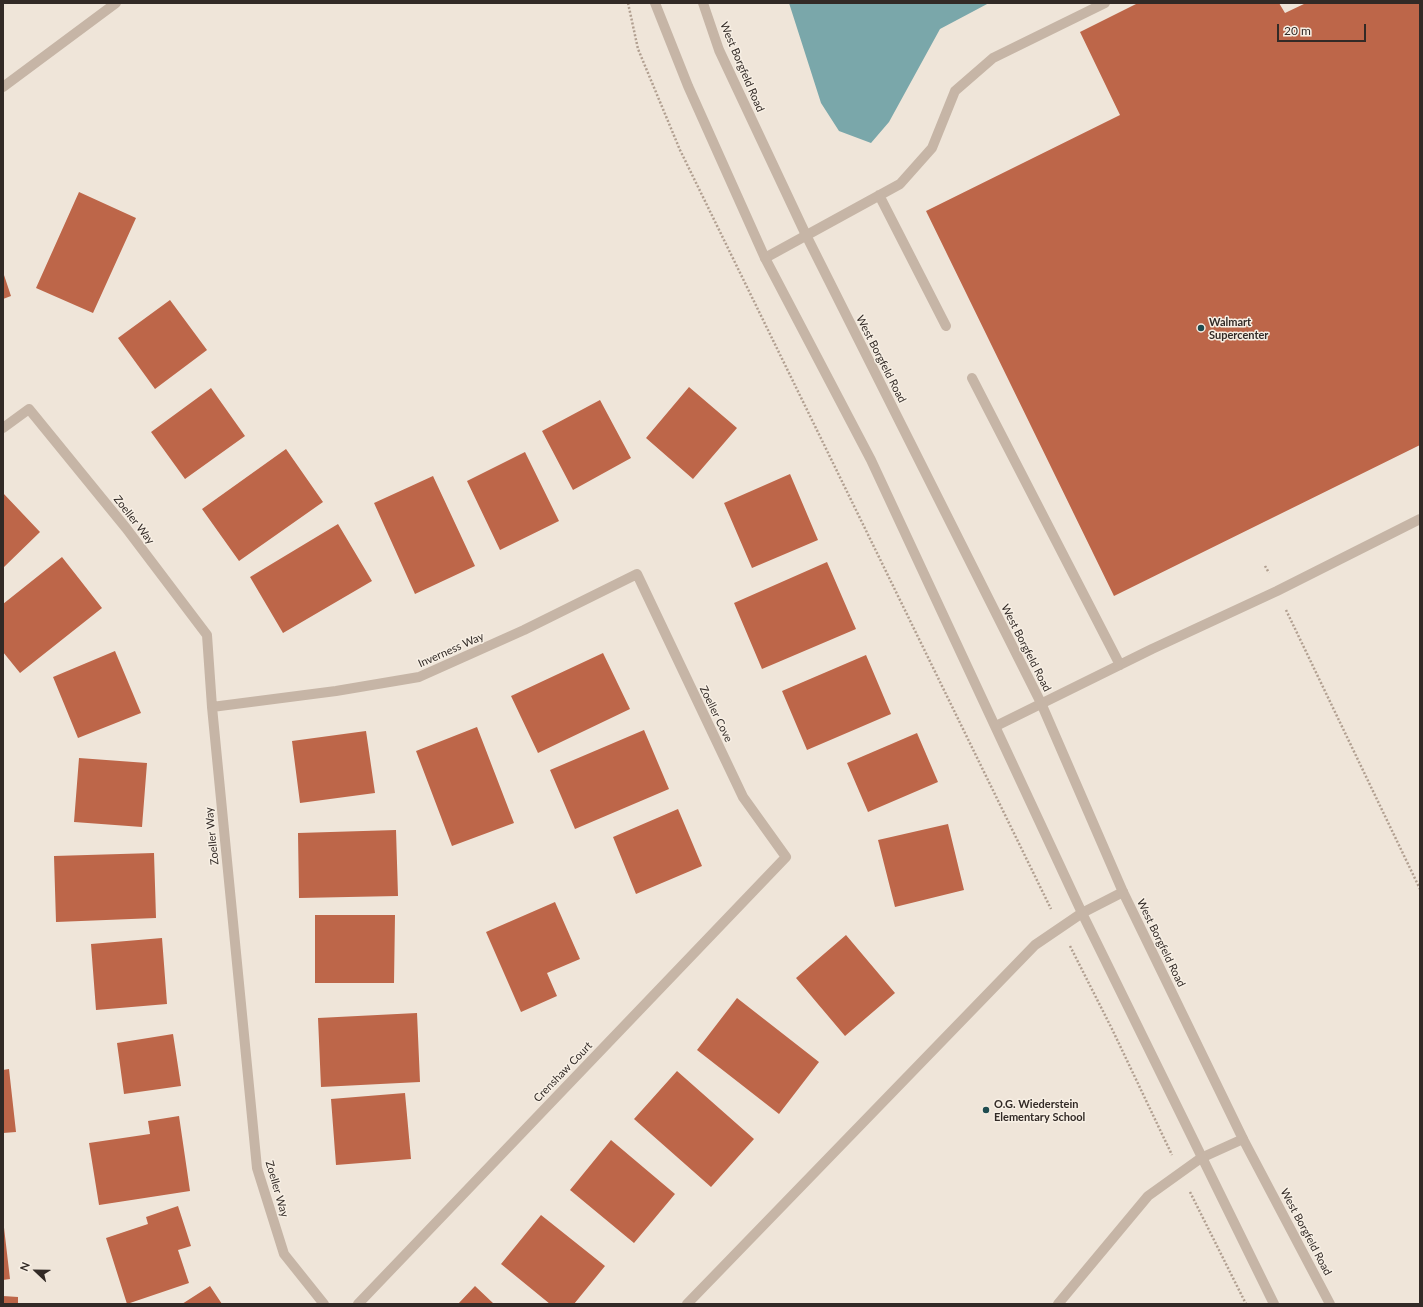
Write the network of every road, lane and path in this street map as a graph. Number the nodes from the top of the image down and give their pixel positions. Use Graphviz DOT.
graph roads {
  1 [pos="116,3"];
  2 [pos="628,3"];
  3 [pos="655,3"];
  4 [pos="703,3"];
  5 [pos="1105,3"];
  6 [pos="3,87"];
  7 [pos="879,195"];
  8 [pos="806,235"];
  9 [pos="765,258"];
  10 [pos="946,326"];
  11 [pos="972,378"];
  12 [pos="3,428"];
  13 [pos="1420,519"];
  14 [pos="1265,566"];
  15 [pos="638,574"];
  16 [pos="1277,591"];
  17 [pos="1120,665"];
  18 [pos="1040,703"];
  19 [pos="212,707"];
  20 [pos="996,726"];
  21 [pos="786,857"];
  22 [pos="1420,889"];
  23 [pos="1123,892"];
  24 [pos="1082,913"];
  25 [pos="1060,928"];
  26 [pos="1243,1139"];
  27 [pos="1201,1158"];
  28 [pos="1180,1172"];
  29 [pos="1265,1285"];
  30 [pos="324,1304"];
  31 [pos="358,1304"];
  32 [pos="687,1304"];
  33 [pos="1058,1304"];
  34 [pos="1246,1304"];
  35 [pos="1274,1304"];
  36 [pos="1280,1304"];
  37 [pos="1330,1304"];
  1 -- 6 [label="street"];
  2 -- 25 [label="path"];
  3 -- 9 [label="street"];
  4 -- 8 [label="street, West Borgfeld Road"];
  5 -- 7 [label="street"];
  7 -- 8 [label="street"];
  7 -- 10 [label="street"];
  8 -- 9 [label="street"];
  8 -- 18 [label="street, West Borgfeld Road"];
  9 -- 20 [label="street"];
  11 -- 17 [label="street"];
  12 -- 19 [label="street, Zoeller Way"];
  13 -- 16 [label="street"];
  14 -- 16 [label="path"];
  15 -- 19 [label="street, Inverness Way"];
  15 -- 21 [label="street, Zoeller Cove"];
  16 -- 17 [label="street"];
  16 -- 22 [label="path"];
  17 -- 18 [label="street"];
  18 -- 20 [label="street"];
  18 -- 23 [label="street, West Borgfeld Road"];
  19 -- 30 [label="street, Zoeller Way"];
  20 -- 24 [label="street"];
  21 -- 31 [label="street, Crenshaw Court"];
  23 -- 24 [label="street"];
  23 -- 26 [label="street, West Borgfeld Road"];
  24 -- 25 [label="street"];
  24 -- 27 [label="street"];
  25 -- 28 [label="path"];
  25 -- 32 [label="street"];
  26 -- 27 [label="street"];
  26 -- 37 [label="street, West Borgfeld Road"];
  27 -- 28 [label="street"];
  27 -- 29 [label="street"];
  28 -- 33 [label="street"];
  28 -- 34 [label="path"];
  29 -- 35 [label="street"];
  29 -- 36 [label="street"];
}
